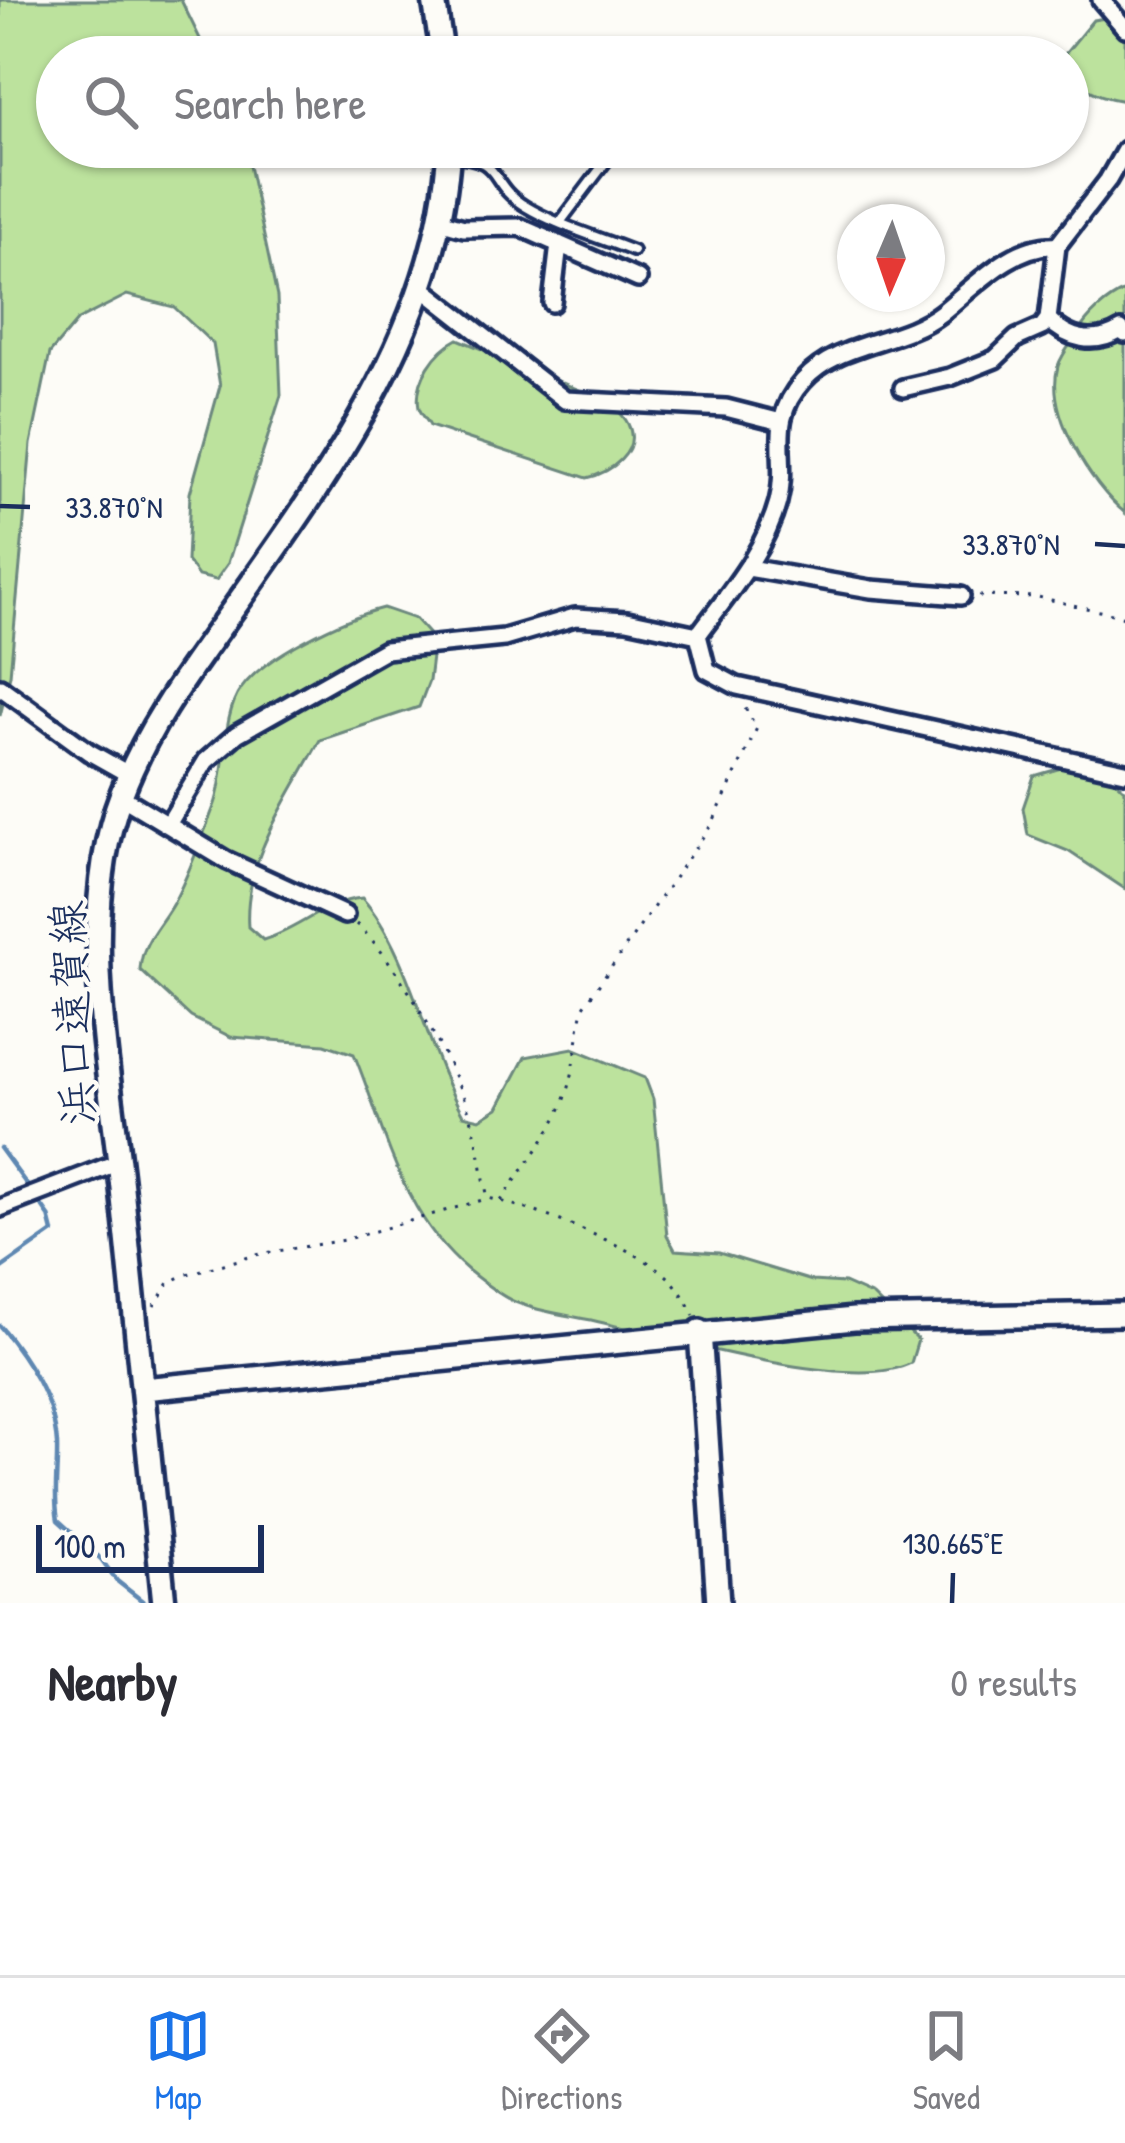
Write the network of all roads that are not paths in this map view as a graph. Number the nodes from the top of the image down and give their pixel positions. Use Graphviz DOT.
graph roads {
  1 [pos="434,0"];
  2 [pos="1101,0"];
  3 [pos="1125,28"];
  4 [pos="440,36"];
  5 [pos="1125,150"];
  6 [pos="446,168"];
  7 [pos="491,168"];
  8 [pos="601,168"];
  9 [pos="440,221"];
  10 [pos="561,221"];
  11 [pos="559,244"];
  12 [pos="1057,246"];
  13 [pos="634,251"];
  14 [pos="638,279"];
  15 [pos="422,288"];
  16 [pos="552,304"];
  17 [pos="1048,319"];
  18 [pos="1125,334"];
  19 [pos="903,388"];
  20 [pos="781,422"];
  21 [pos="748,568"];
  22 [pos="961,596"];
  23 [pos="698,635"];
  24 [pos="0,687"];
  25 [pos="1125,772"];
  26 [pos="125,785"];
  27 [pos="170,823"];
  28 [pos="345,915"];
  29 [pos="119,1162"];
  30 [pos="0,1208"];
  31 [pos="1125,1314"];
  32 [pos="700,1331"];
  33 [pos="143,1389"];
  34 [pos="164,1603"];
  35 [pos="718,1603"];
  1 -- 4 [label="main road"];
  2 -- 3 [label="street"];
  5 -- 12 [label="street"];
  6 -- 9 [label="main road, 浜口遠賀線"];
  7 -- 10 [label="lane"];
  8 -- 10 [label="lane"];
  9 -- 11 [label="street"];
  9 -- 15 [label="main road, 浜口遠賀線"];
  10 -- 13 [label="lane"];
  11 -- 14 [label="street"];
  11 -- 16 [label="street"];
  12 -- 17 [label="street"];
  12 -- 20 [label="street"];
  15 -- 20 [label="street"];
  15 -- 26 [label="main road, 浜口遠賀線"];
  17 -- 18 [label="street"];
  17 -- 19 [label="street"];
  20 -- 21 [label="street"];
  21 -- 22 [label="street"];
  21 -- 23 [label="street"];
  23 -- 25 [label="street"];
  23 -- 27 [label="street"];
  24 -- 26 [label="street"];
  26 -- 27 [label="street"];
  26 -- 29 [label="main road, 浜口遠賀線"];
  27 -- 28 [label="street"];
  29 -- 30 [label="street"];
  29 -- 33 [label="main road, 浜口遠賀線"];
  31 -- 32 [label="main road"];
  32 -- 33 [label="main road"];
  32 -- 35 [label="main road"];
  33 -- 34 [label="main road, 浜口遠賀線"];
}
